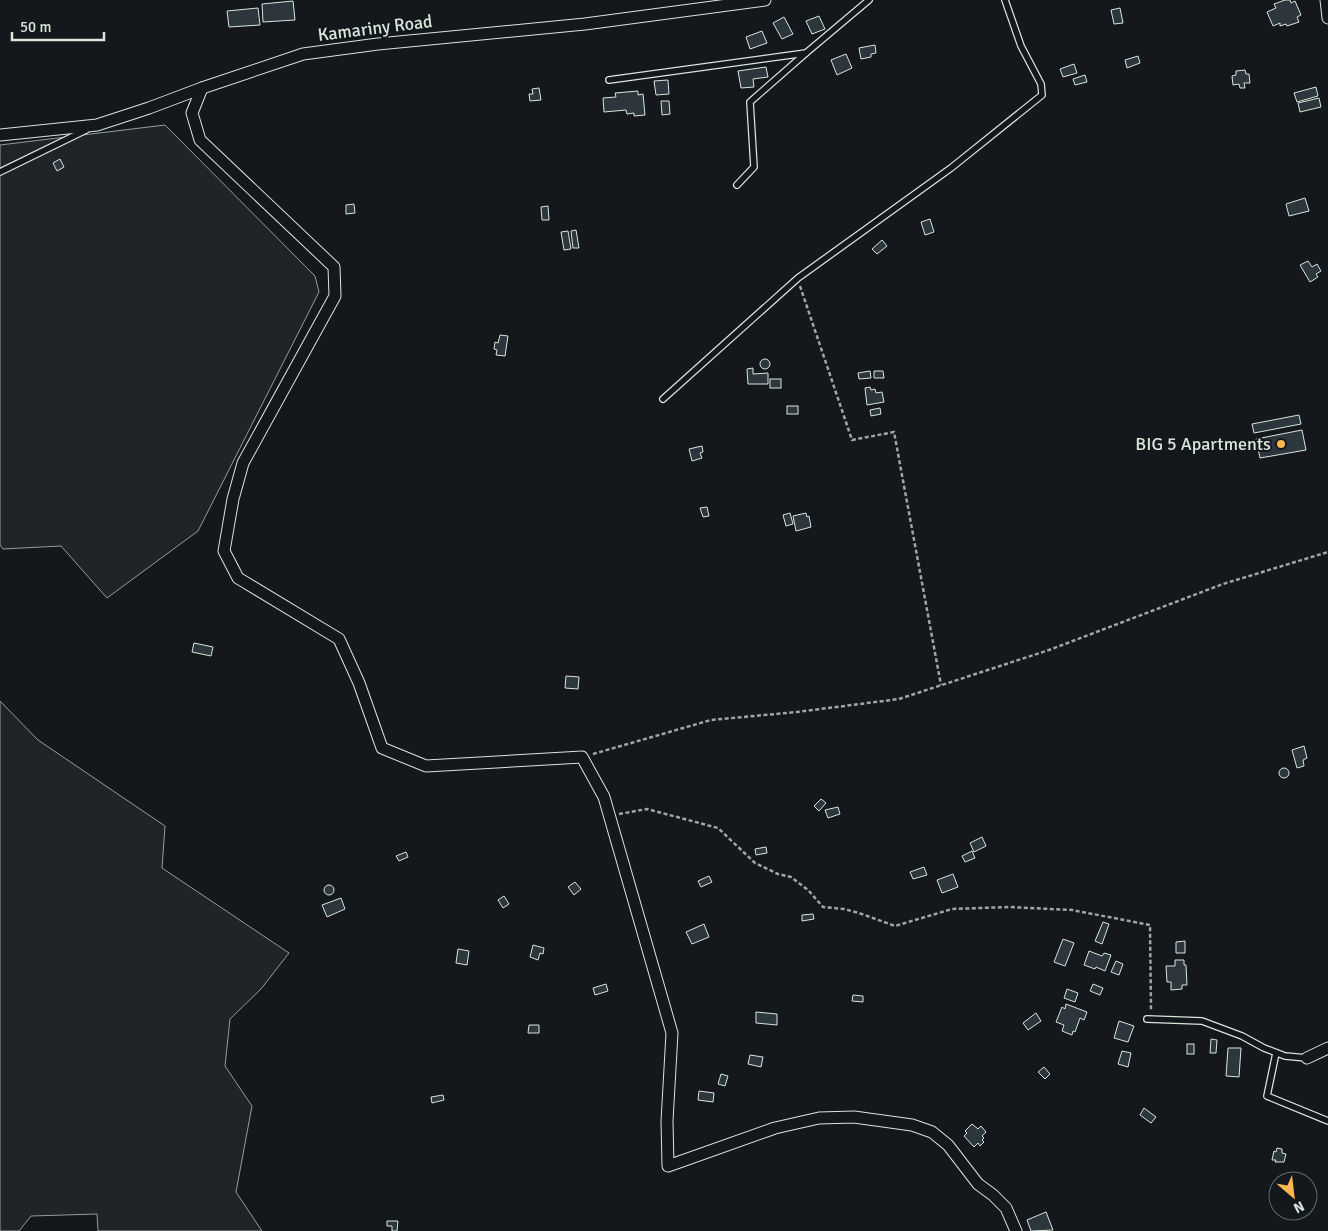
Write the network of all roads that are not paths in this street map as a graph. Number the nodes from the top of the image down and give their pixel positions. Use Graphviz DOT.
graph roads {
  1 [pos="765,0"];
  2 [pos="869,0"];
  3 [pos="1005,0"];
  4 [pos="1326,0"];
  5 [pos="1328,18"];
  6 [pos="806,53"];
  7 [pos="609,80"];
  8 [pos="202,88"];
  9 [pos="97,124"];
  10 [pos="0,135"];
  11 [pos="0,172"];
  12 [pos="737,185"];
  13 [pos="663,399"];
  14 [pos="1149,1019"];
  15 [pos="1328,1048"];
  16 [pos="1276,1053"];
  17 [pos="1307,1058"];
  18 [pos="1328,1121"];
  19 [pos="1016,1231"];
  1 -- 8 [label="street, Kamariny Road"];
  2 -- 6 [label="lane"];
  3 -- 13 [label="lane"];
  4 -- 5 [label="street"];
  6 -- 7 [label="lane"];
  6 -- 12 [label="lane"];
  8 -- 9 [label="street, Kamariny Road"];
  8 -- 19 [label="street"];
  9 -- 10 [label="street, Kamariny Road"];
  9 -- 11 [label="lane"];
  14 -- 16 [label="lane"];
  15 -- 17 [label="street"];
  16 -- 17 [label="lane"];
  16 -- 18 [label="lane"];
}
